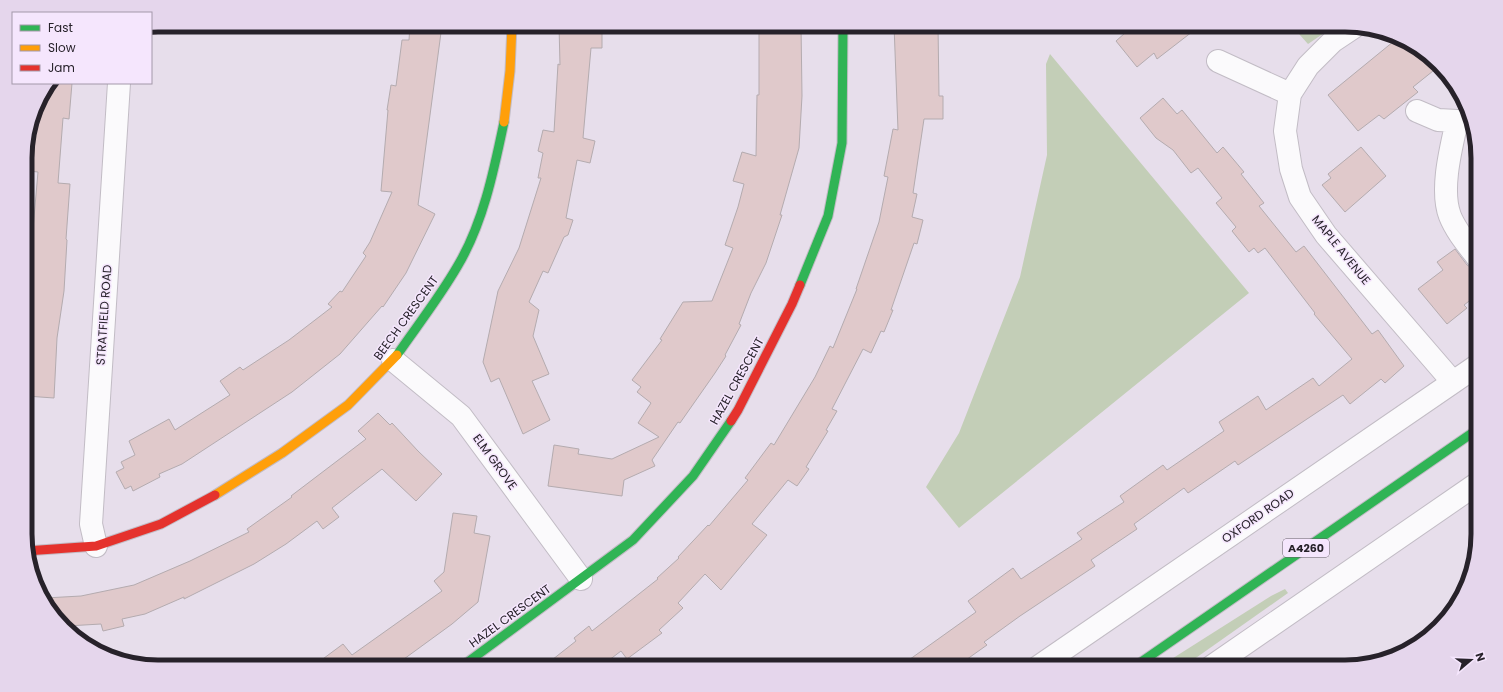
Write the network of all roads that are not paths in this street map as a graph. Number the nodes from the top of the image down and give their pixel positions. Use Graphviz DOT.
graph roads {
  1 [pos="512,32"];
  2 [pos="843,32"];
  3 [pos="1346,32"];
  4 [pos="1218,61"];
  5 [pos="119,84"];
  6 [pos="1290,94"];
  7 [pos="1417,111"];
  8 [pos="1471,250"];
  9 [pos="393,360"];
  10 [pos="1471,369"];
  11 [pos="1452,381"];
  12 [pos="1471,434"];
  13 [pos="1471,488"];
  14 [pos="96,546"];
  15 [pos="33,551"];
  16 [pos="581,579"];
  17 [pos="471,660"];
  18 [pos="1048,660"];
  19 [pos="1144,660"];
  20 [pos="1221,660"];
  1 -- 9 [label="street, BEECH CRESCENT"];
  2 -- 16 [label="street, HAZEL CRESCENT"];
  3 -- 6 [label="street, MAPLE AVENUE"];
  4 -- 6 [label="street"];
  5 -- 14 [label="street, STRATFIELD ROAD"];
  6 -- 11 [label="street, MAPLE AVENUE"];
  7 -- 8 [label="street"];
  9 -- 14 [label="street, BEECH CRESCENT"];
  9 -- 16 [label="street, ELM GROVE"];
  10 -- 11 [label="street, OXFORD ROAD"];
  11 -- 18 [label="street, OXFORD ROAD"];
  12 -- 19 [label="street, A4260"];
  13 -- 20 [label="street"];
  14 -- 15 [label="street, BEECH CRESCENT"];
  16 -- 17 [label="street, HAZEL CRESCENT"];
}
